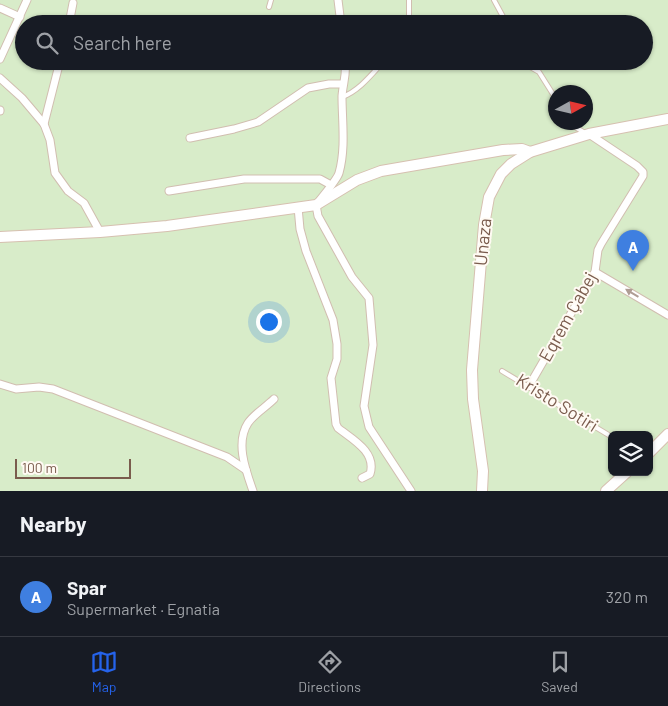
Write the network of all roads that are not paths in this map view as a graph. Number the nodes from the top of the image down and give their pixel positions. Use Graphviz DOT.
graph roads {
  1 [pos="27,0"];
  2 [pos="271,0"];
  3 [pos="338,0"];
  4 [pos="409,0"];
  5 [pos="494,0"];
  6 [pos="73,4"];
  7 [pos="268,7"];
  8 [pos="0,8"];
  9 [pos="16,15"];
  10 [pos="21,15"];
  11 [pos="70,15"];
  12 [pos="340,15"];
  13 [pos="409,15"];
  14 [pos="502,15"];
  15 [pos="15,28"];
  16 [pos="0,59"];
  17 [pos="58,70"];
  18 [pos="346,70"];
  19 [pos="375,70"];
  20 [pos="536,70"];
  21 [pos="0,78"];
  22 [pos="343,84"];
  23 [pos="548,86"];
  24 [pos="342,97"];
  25 [pos="668,119"];
  26 [pos="44,124"];
  27 [pos="580,130"];
  28 [pos="590,134"];
  29 [pos="190,138"];
  30 [pos="530,152"];
  31 [pos="330,185"];
  32 [pos="169,191"];
  33 [pos="316,204"];
  34 [pos="298,207"];
  35 [pos="100,232"];
  36 [pos="0,237"];
  37 [pos="595,272"];
  38 [pos="668,315"];
  39 [pos="502,371"];
  40 [pos="0,384"];
  41 [pos="529,386"];
  42 [pos="274,399"];
  43 [pos="668,434"];
  44 [pos="608,435"];
  45 [pos="653,449"];
  46 [pos="246,470"];
  47 [pos="623,476"];
  48 [pos="362,478"];
  49 [pos="254,491"];
  50 [pos="411,491"];
  51 [pos="482,491"];
  52 [pos="606,491"];
  1 -- 10 [label="street"];
  2 -- 7 [label="lane"];
  3 -- 12 [label="street"];
  4 -- 13 [label="lane"];
  5 -- 14 [label="lane"];
  6 -- 11 [label="street"];
  8 -- 9 [label="street"];
  15 -- 16 [label="street"];
  17 -- 26 [label="street"];
  18 -- 22 [label="street"];
  19 -- 24 [label="lane"];
  20 -- 23 [label="lane"];
  21 -- 26 [label="street"];
  22 -- 24 [label="street"];
  22 -- 29 [label="street"];
  24 -- 31 [label="street"];
  25 -- 28 [label="main road, Unaza"];
  26 -- 35 [label="street"];
  27 -- 28 [label="lane"];
  28 -- 30 [label="main road, Unaza"];
  28 -- 37 [label="street, Eqrem Çabej"];
  30 -- 33 [label="main road"];
  30 -- 51 [label="main road, Unaza"];
  31 -- 32 [label="street"];
  31 -- 33 [label="street"];
  33 -- 34 [label="main road"];
  33 -- 50 [label="street"];
  34 -- 35 [label="main road"];
  34 -- 48 [label="street"];
  35 -- 36 [label="main road"];
  38 -- 37 [label="street, one-way"];
  37 -- 41 [label="street, Eqrem Çabej"];
  39 -- 41 [label="lane, Kristo Sotiri"];
  40 -- 46 [label="street"];
  41 -- 44 [label="lane, Kristo Sotiri"];
  42 -- 46 [label="street"];
  43 -- 45 [label="main road"];
  46 -- 49 [label="street"];
  47 -- 52 [label="main road"];
}
